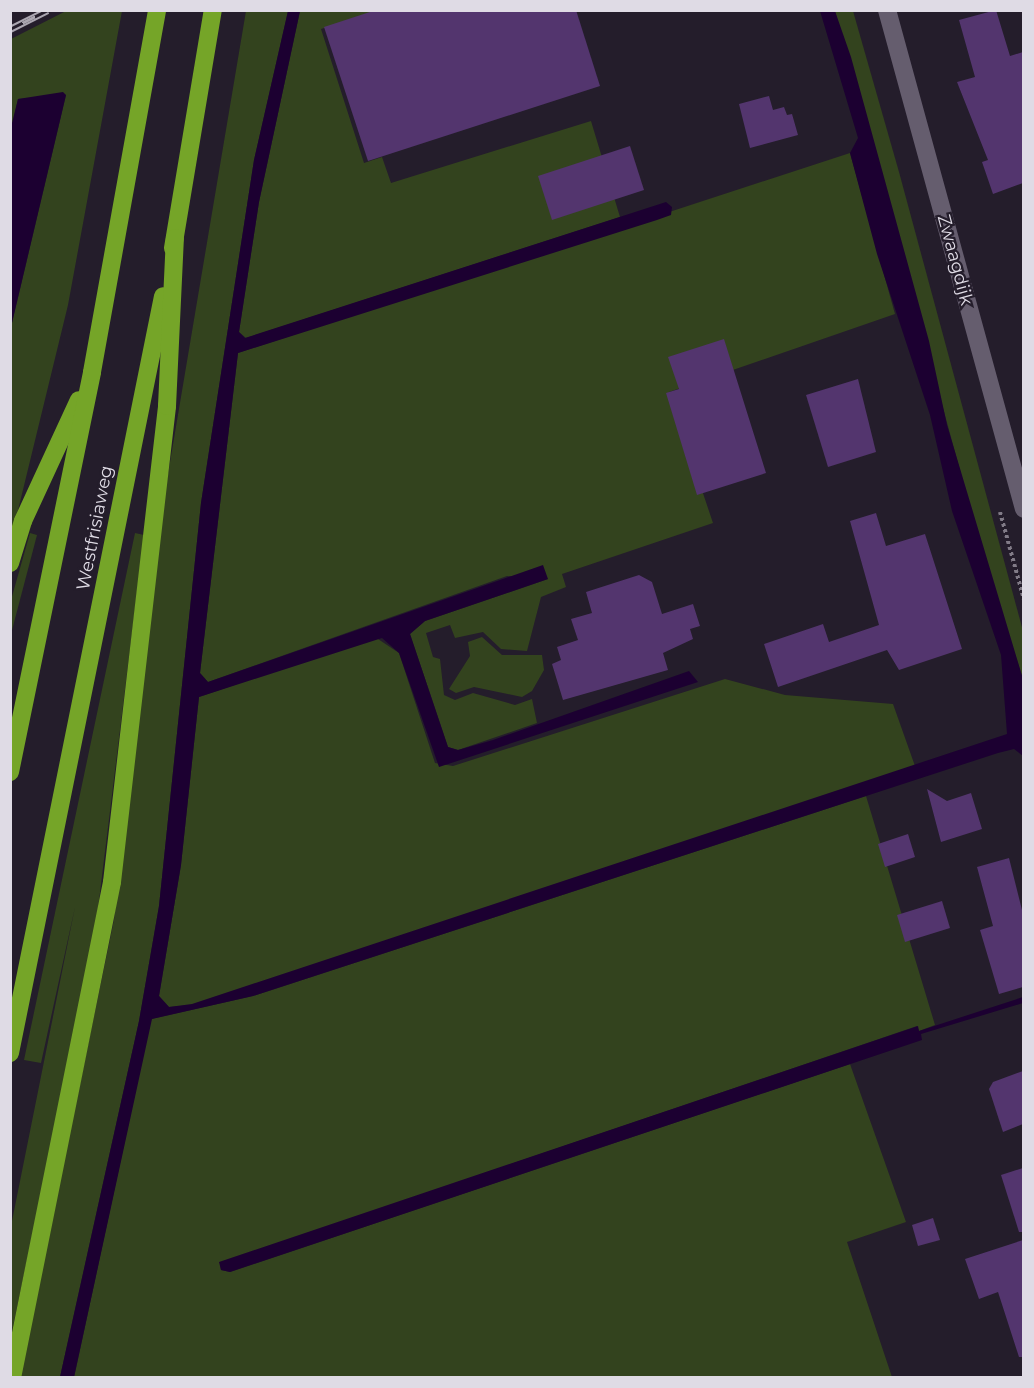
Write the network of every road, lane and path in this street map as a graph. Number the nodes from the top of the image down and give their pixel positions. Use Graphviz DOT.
graph roads {
  1 [pos="157,10"];
  2 [pos="213,10"];
  3 [pos="887,10"];
  4 [pos="175,238"];
  5 [pos="92,372"];
  6 [pos="998,504"];
  7 [pos="1023,509"];
  8 [pos="10,563"];
  9 [pos="1023,600"];
  10 [pos="10,772"];
  11 [pos="10,1053"];
  12 [pos="12,1377"];
  1 -- 5 [label="highway, Westfrisiaweg"];
  2 -- 4 [label="highway, Westfrisiaweg"];
  3 -- 7 [label="street, Zwaagdijk"];
  4 -- 11 [label="highway, Westfrisiaweg"];
  4 -- 12 [label="highway"];
  5 -- 8 [label="highway"];
  5 -- 10 [label="highway, Westfrisiaweg"];
  6 -- 9 [label="path"];
}
